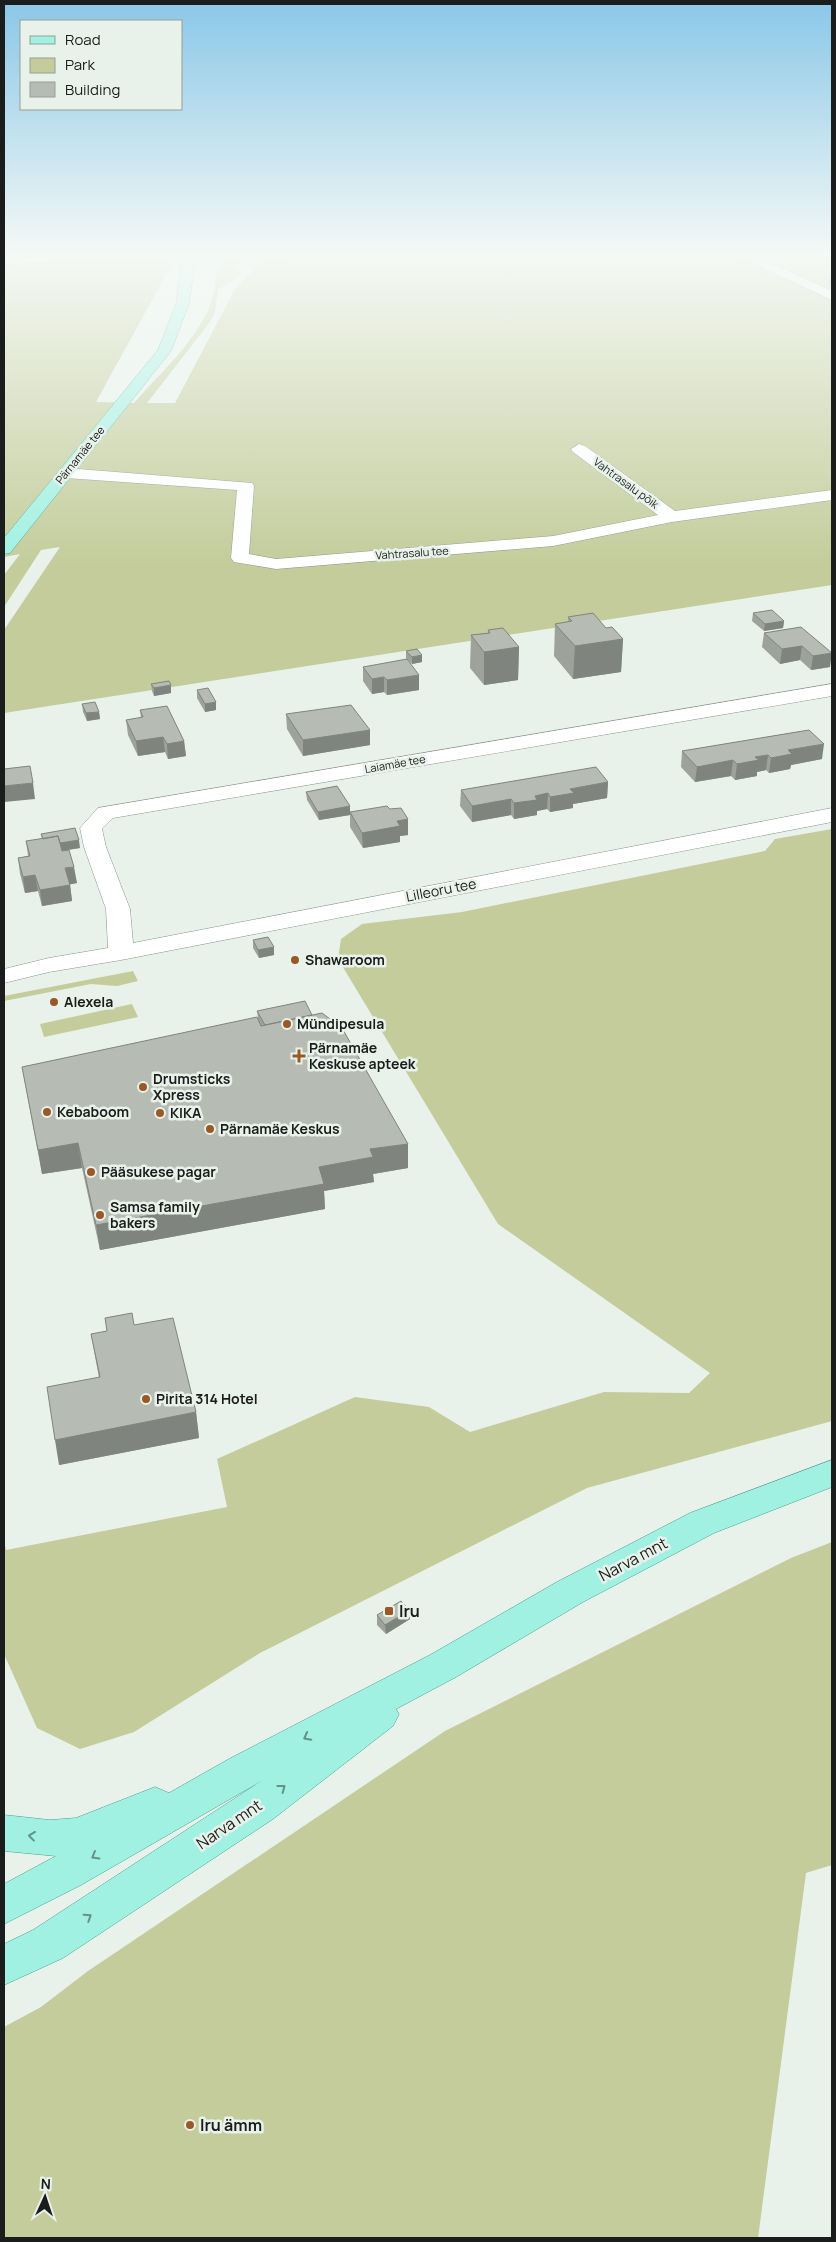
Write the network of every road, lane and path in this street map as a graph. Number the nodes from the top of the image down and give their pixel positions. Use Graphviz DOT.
graph roads {
  1 [pos="157,358"];
  2 [pos="579,450"];
  3 [pos="66,473"];
  4 [pos="832,495"];
  5 [pos="672,517"];
  6 [pos="4,549"];
  7 [pos="832,690"];
  8 [pos="832,815"];
  9 [pos="121,953"];
  10 [pos="49,965"];
  11 [pos="4,966"];
  12 [pos="4,976"];
  13 [pos="832,1473"];
  14 [pos="444,1666"];
  15 [pos="243,1771"];
  16 [pos="4,1833"];
  17 [pos="4,1905"];
  18 [pos="48,1944"];
  19 [pos="4,1956"];
  20 [pos="4,1965"];
  1 -- 3 [label="main road, Pärnamäe tee"];
  2 -- 5 [label="street, Vahtrasalu põik"];
  3 -- 5 [label="street, Vahtrasalu tee"];
  3 -- 6 [label="main road, Pärnamäe tee"];
  4 -- 5 [label="street, Vahtrasalu tee"];
  7 -- 9 [label="street, Laiamäe tee"];
  8 -- 9 [label="street, Lilleoru tee"];
  9 -- 10 [label="street, Lilleoru tee"];
  10 -- 11 [label="street, Lilleoru tee"];
  10 -- 12 [label="street, Lilleoru tee"];
  13 -- 14 [label="main road, Narva mnt"];
  14 -- 15 [label="main road, Narva mnt, one-way"];
  18 -- 14 [label="main road, Narva mnt, one-way"];
  15 -- 16 [label="main road, one-way"];
  15 -- 17 [label="main road, Narva mnt, one-way"];
  18 -- 19 [label="main road"];
  18 -- 20 [label="main road, Narva mnt"];
}
